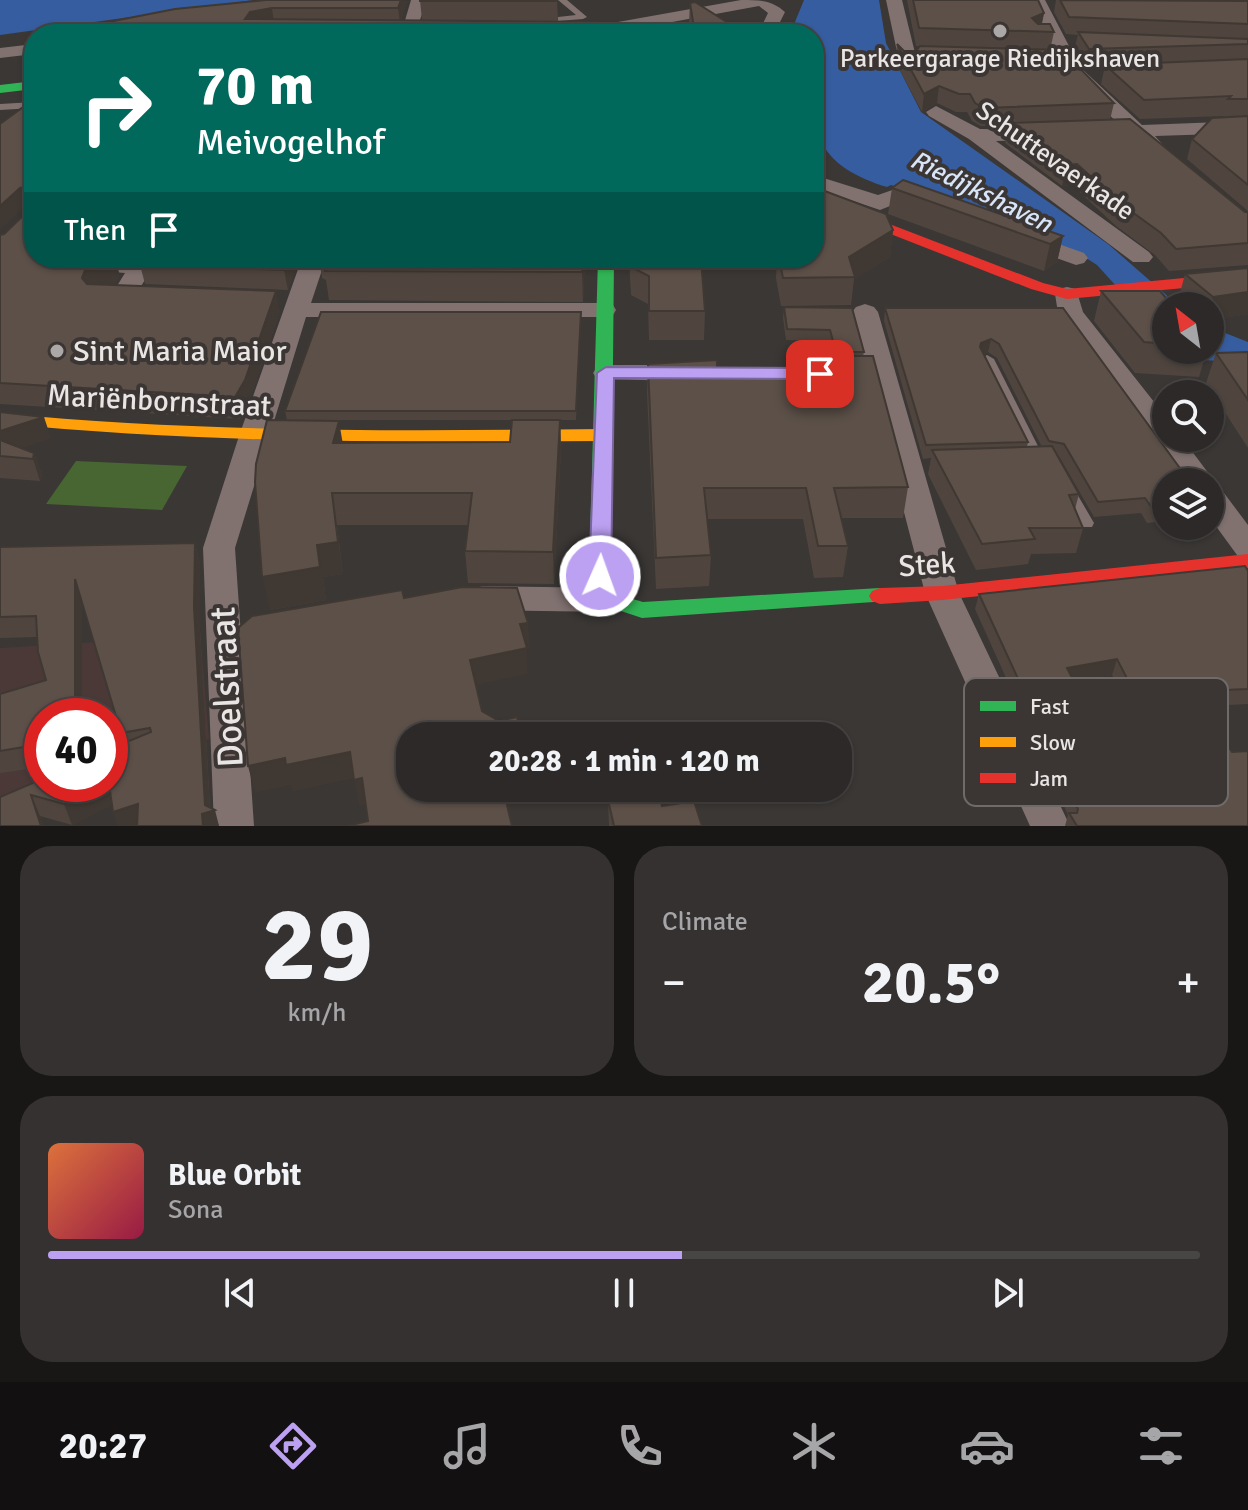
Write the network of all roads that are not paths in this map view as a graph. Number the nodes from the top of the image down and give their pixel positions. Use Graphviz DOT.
graph roads {
  1 [pos="419,0"];
  2 [pos="562,0"];
  3 [pos="761,0"];
  4 [pos="894,0"];
  5 [pos="1044,2"];
  6 [pos="561,19"];
  7 [pos="411,24"];
  8 [pos="633,24"];
  9 [pos="771,24"];
  10 [pos="24,50"];
  11 [pos="1070,52"];
  12 [pos="0,53"];
  13 [pos="912,57"];
  14 [pos="1043,59"];
  15 [pos="24,86"];
  16 [pos="0,89"];
  17 [pos="0,107"];
  18 [pos="24,107"];
  19 [pos="936,112"];
  20 [pos="24,115"];
  21 [pos="11,126"];
  22 [pos="1248,127"];
  23 [pos="1136,131"];
  24 [pos="1102,132"];
  25 [pos="1070,133"];
  26 [pos="976,135"];
  27 [pos="1170,159"];
  28 [pos="824,184"];
  29 [pos="824,203"];
  30 [pos="943,210"];
  31 [pos="1002,231"];
  32 [pos="1141,257"];
  33 [pos="1076,258"];
  34 [pos="139,268"];
  35 [pos="309,268"];
  36 [pos="606,268"];
  37 [pos="1248,277"];
  38 [pos="1067,294"];
  39 [pos="155,295"];
  40 [pos="291,304"];
  41 [pos="604,310"];
  42 [pos="858,312"];
  43 [pos="987,359"];
  44 [pos="606,373"];
  45 [pos="713,373"];
  46 [pos="851,374"];
  47 [pos="882,374"];
  48 [pos="0,418"];
  49 [pos="1152,418"];
  50 [pos="604,435"];
  51 [pos="253,436"];
  52 [pos="1224,515"];
  53 [pos="1086,523"];
  54 [pos="1248,547"];
  55 [pos="1248,561"];
  56 [pos="942,593"];
  57 [pos="454,597"];
  58 [pos="611,600"];
  59 [pos="981,678"];
  60 [pos="1041,806"];
  61 [pos="233,817"];
  62 [pos="1050,826"];
  1 -- 7 [label="street"];
  2 -- 6 [label="lane"];
  3 -- 8 [label="street"];
  3 -- 9 [label="street"];
  4 -- 13 [label="street"];
  5 -- 11 [label="street"];
  10 -- 12 [label="street"];
  11 -- 14 [label="street"];
  11 -- 23 [label="street"];
  15 -- 16 [label="street"];
  17 -- 18 [label="lane"];
  19 -- 26 [label="street, Schuttevaerkade"];
  20 -- 21 [label="street"];
  22 -- 23 [label="street"];
  23 -- 24 [label="street"];
  23 -- 27 [label="street"];
  25 -- 26 [label="street"];
  26 -- 32 [label="street, Schuttevaerkade"];
  28 -- 30 [label="street"];
  29 -- 38 [label="street"];
  31 -- 33 [label="street"];
  34 -- 39 [label="street"];
  35 -- 40 [label="street"];
  36 -- 41 [label="street"];
  37 -- 38 [label="street"];
  38 -- 49 [label="street"];
  40 -- 41 [label="street"];
  40 -- 51 [label="street"];
  41 -- 44 [label="street"];
  42 -- 47 [label="street"];
  43 -- 53 [label="lane"];
  44 -- 45 [label="street"];
  44 -- 50 [label="street"];
  46 -- 47 [label="street"];
  47 -- 56 [label="street"];
  48 -- 51 [label="street, Mariënbornstraat"];
  50 -- 51 [label="street, Mariënbornstraat"];
  50 -- 58 [label="street"];
  51 -- 61 [label="street, Doelstraat"];
  52 -- 54 [label="street"];
  55 -- 56 [label="street, Stek"];
  56 -- 58 [label="street, Stek"];
  56 -- 59 [label="street"];
  57 -- 58 [label="street"];
  60 -- 62 [label="street"];
}
